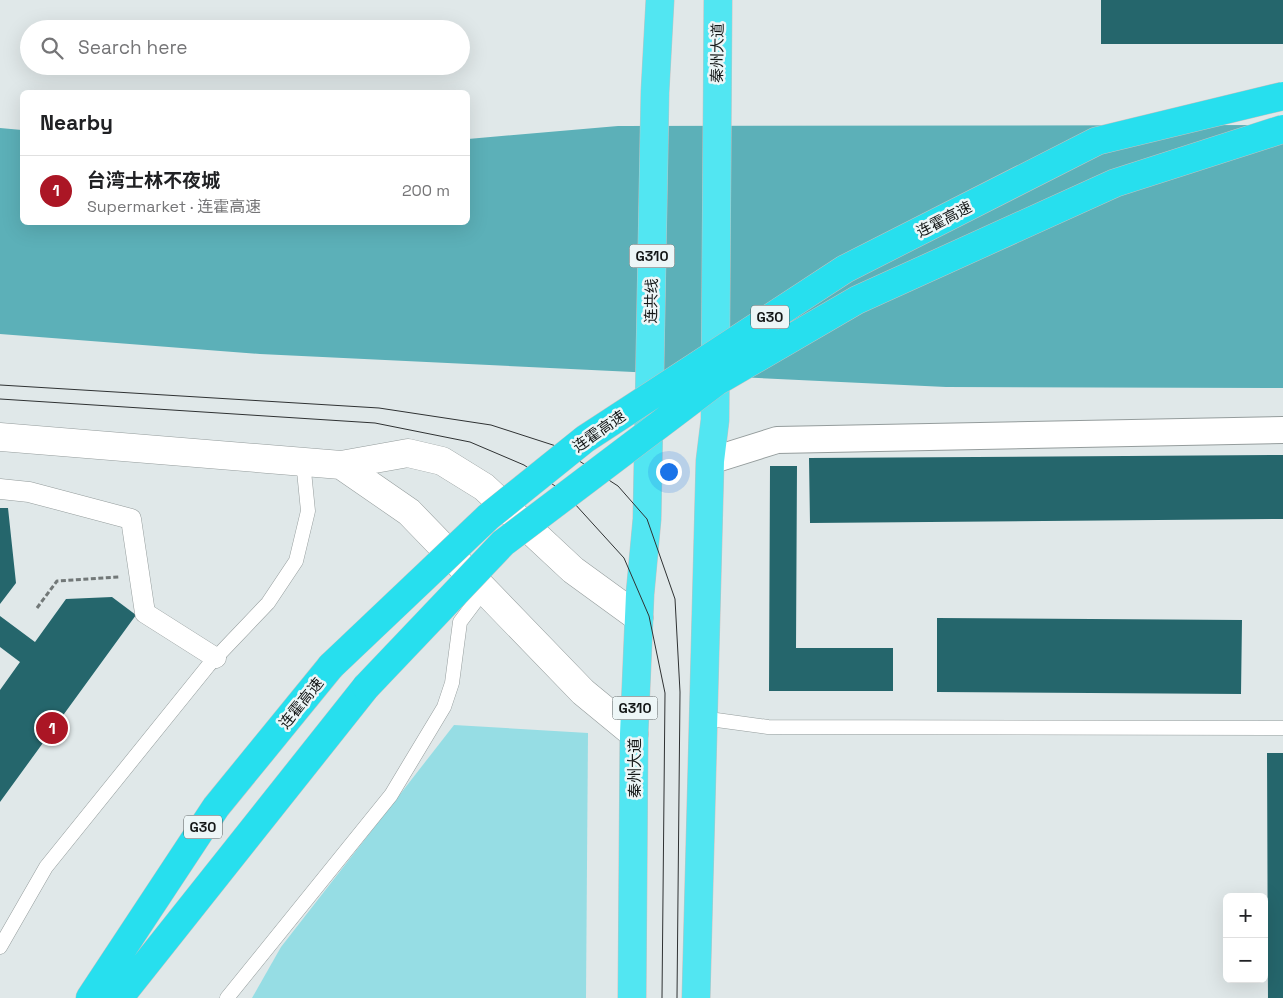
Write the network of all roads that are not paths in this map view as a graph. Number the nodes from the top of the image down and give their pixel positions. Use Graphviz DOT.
graph roads {
  1 [pos="660,0"];
  2 [pos="718,0"];
  3 [pos="1283,96"];
  4 [pos="1283,129"];
  5 [pos="649,419"];
  6 [pos="1283,430"];
  7 [pos="0,437"];
  8 [pos="303,460"];
  9 [pos="710,461"];
  10 [pos="341,464"];
  11 [pos="0,489"];
  12 [pos="484,590"];
  13 [pos="639,618"];
  14 [pos="216,658"];
  15 [pos="702,718"];
  16 [pos="1283,728"];
  17 [pos="634,734"];
  18 [pos="0,947"];
  19 [pos="90,998"];
  20 [pos="119,998"];
  21 [pos="227,998"];
  22 [pos="632,998"];
  23 [pos="696,998"];
  1 -- 5 [label="highway, 连共线 / G310"];
  2 -- 9 [label="highway, 秦州大道, bridge"];
  3 -- 19 [label="highway, 连霍高速 / G30, bridge"];
  4 -- 20 [label="highway, 连霍高速 / G30, bridge"];
  5 -- 13 [label="highway, 秦州大道 / G310"];
  6 -- 9 [label="street"];
  7 -- 8 [label="main road"];
  8 -- 10 [label="main road"];
  8 -- 14 [label="lane"];
  9 -- 15 [label="highway"];
  10 -- 12 [label="main road"];
  10 -- 13 [label="main road"];
  11 -- 14 [label="street"];
  12 -- 17 [label="main road"];
  12 -- 21 [label="lane"];
  13 -- 17 [label="highway, 秦州大道 / G310"];
  14 -- 18 [label="lane"];
  15 -- 16 [label="lane"];
  15 -- 23 [label="highway"];
  17 -- 22 [label="highway, 秦州大道 / G310"];
}
